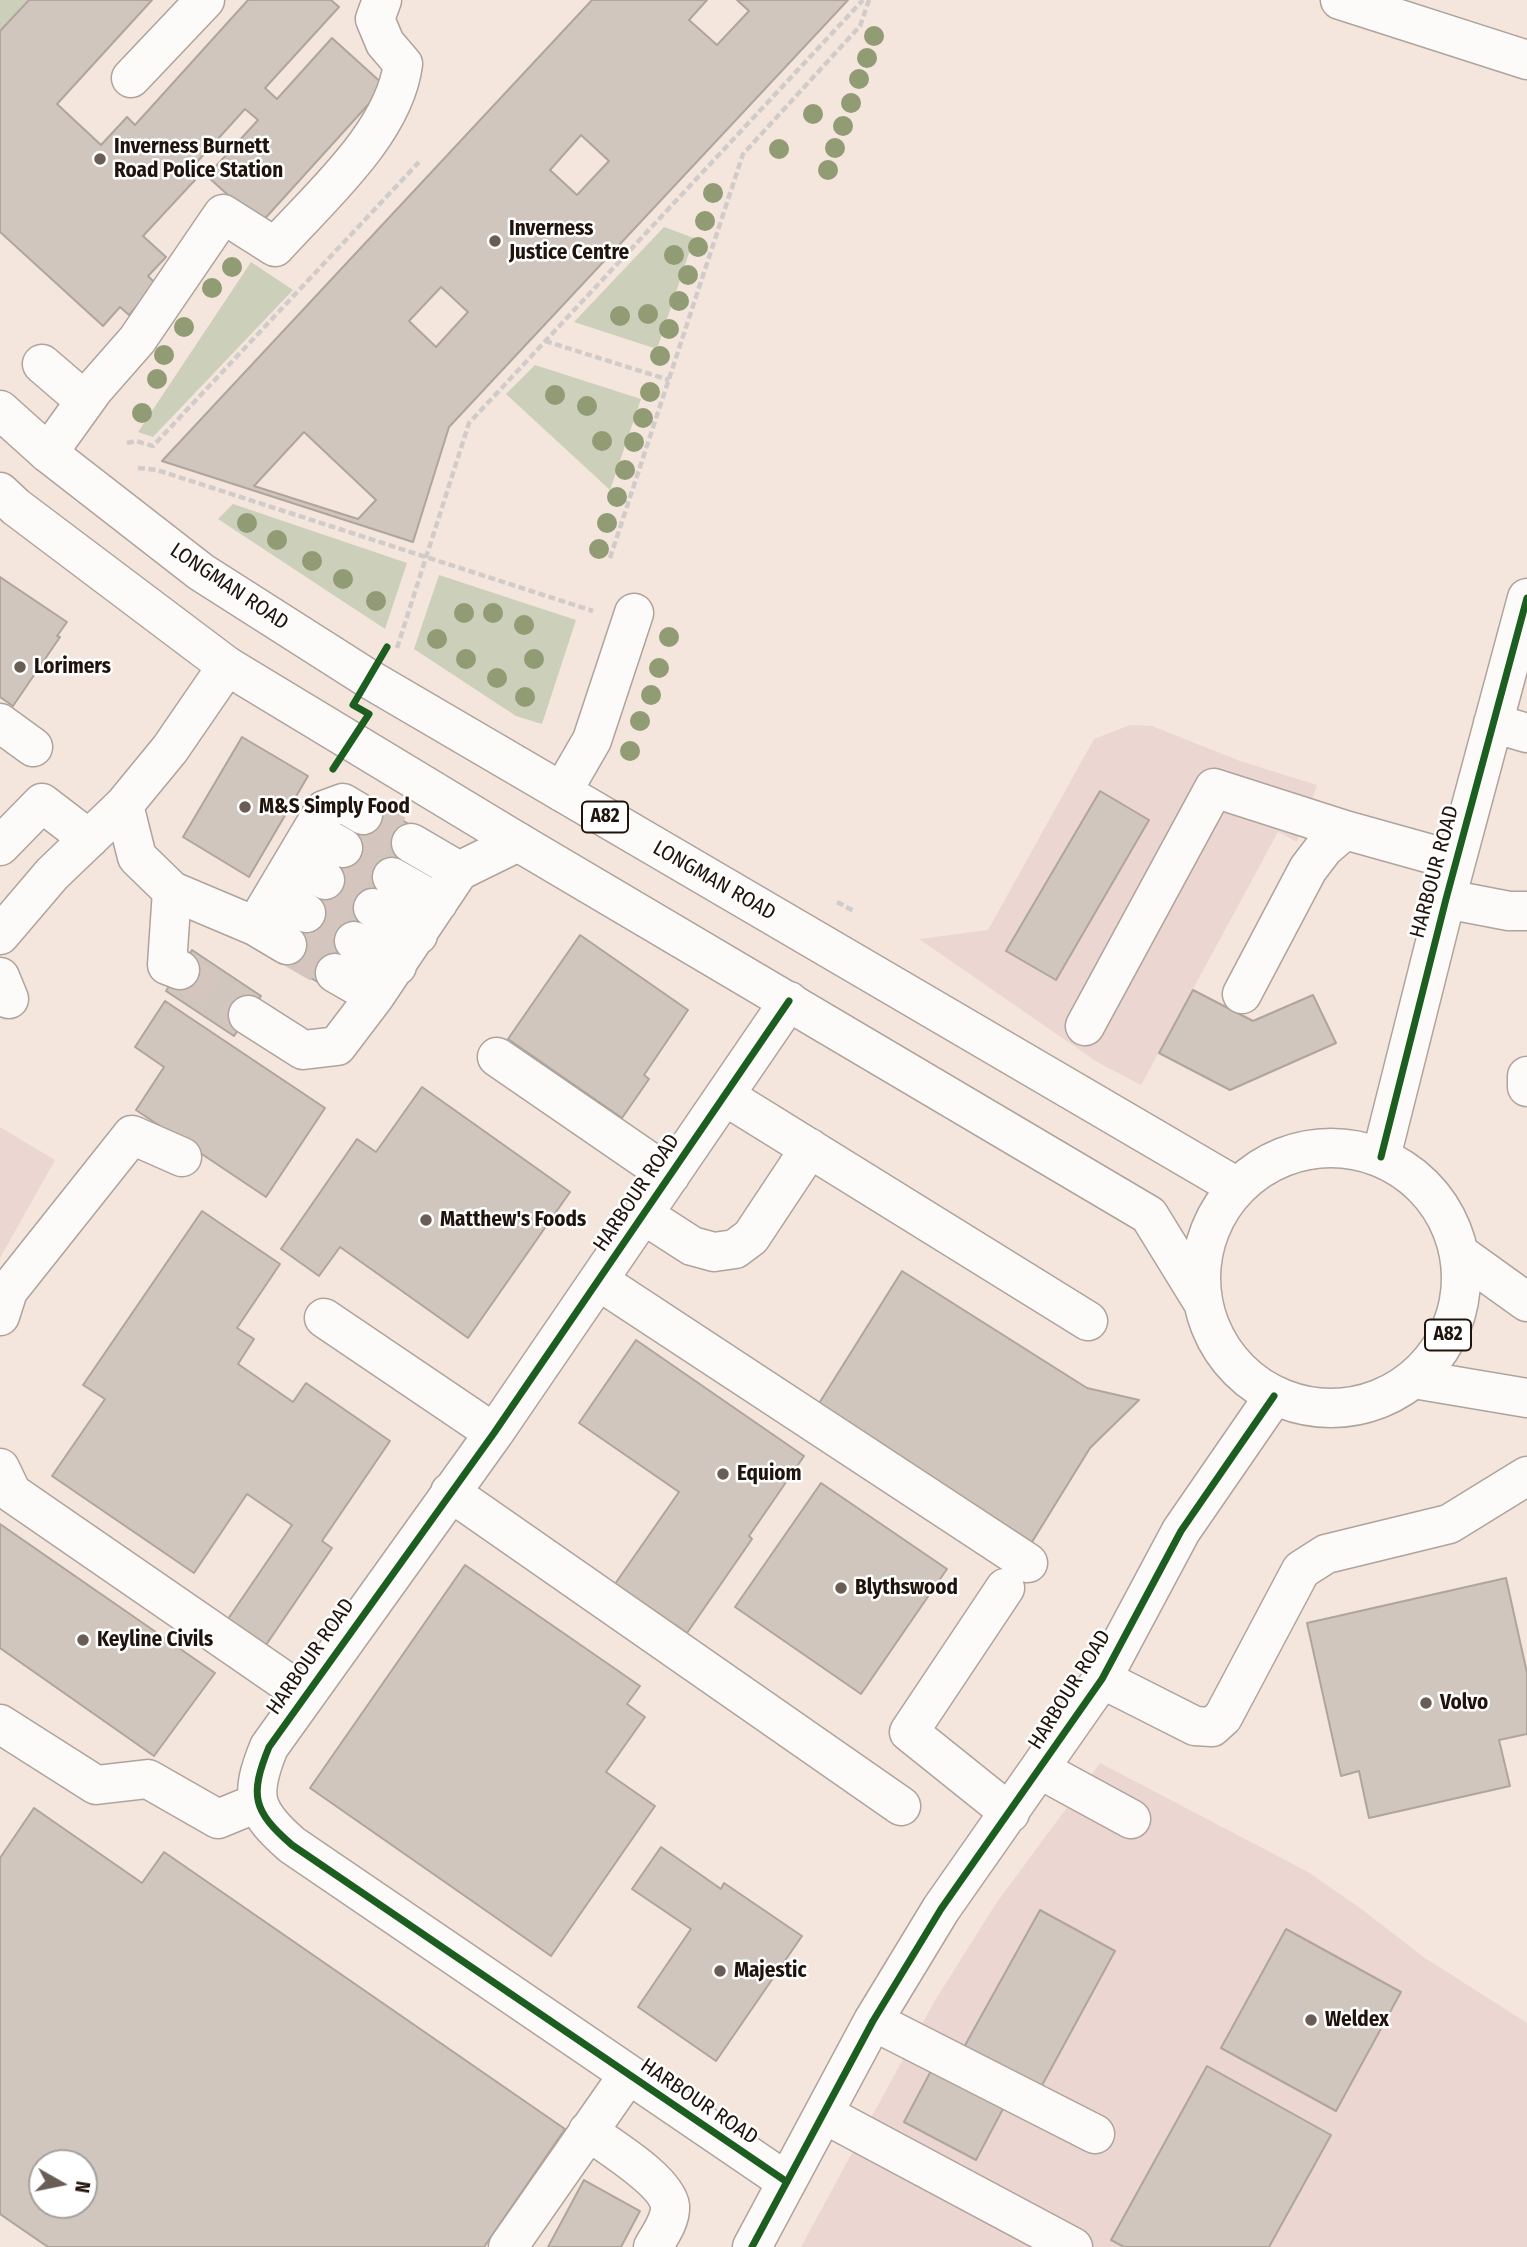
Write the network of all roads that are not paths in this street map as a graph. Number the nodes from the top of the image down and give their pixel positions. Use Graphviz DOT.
graph roads {
  1 [pos="205,0"];
  2 [pos="382,0"];
  3 [pos="1340,0"];
  4 [pos="1527,60"];
  5 [pos="131,78"];
  6 [pos="43,365"];
  7 [pos="85,401"];
  8 [pos="0,410"];
  9 [pos="48,453"];
  10 [pos="0,492"];
  11 [pos="1527,598"];
  12 [pos="635,613"];
  13 [pos="227,666"];
  14 [pos="0,723"];
  15 [pos="1510,728"];
  16 [pos="33,747"];
  17 [pos="562,792"];
  18 [pos="124,805"];
  19 [pos="363,815"];
  20 [pos="1345,830"];
  21 [pos="89,839"];
  22 [pos="518,842"];
  23 [pos="411,843"];
  24 [pos="0,846"];
  25 [pos="1456,861"];
  26 [pos="458,871"];
  27 [pos="172,891"];
  28 [pos="383,892"];
  29 [pos="274,894"];
  30 [pos="1446,899"];
  31 [pos="1527,911"];
  32 [pos="306,913"];
  33 [pos="428,919"];
  34 [pos="254,926"];
  35 [pos="0,935"];
  36 [pos="287,945"];
  37 [pos="397,966"];
  38 [pos="180,970"];
  39 [pos="1242,994"];
  40 [pos="375,996"];
  41 [pos="789,1001"];
  42 [pos="248,1015"];
  43 [pos="1085,1026"];
  44 [pos="497,1057"];
  45 [pos="1527,1076"];
  46 [pos="1527,1087"];
  47 [pos="725,1096"];
  48 [pos="810,1148"];
  49 [pos="182,1157"];
  50 [pos="1381,1157"];
  51 [pos="670,1176"];
  52 [pos="1237,1187"];
  53 [pos="644,1215"];
  54 [pos="1460,1254"];
  55 [pos="599,1281"];
  56 [pos="1202,1301"];
  57 [pos="1527,1302"];
  58 [pos="0,1316"];
  59 [pos="324,1318"];
  60 [pos="1088,1321"];
  61 [pos="1414,1379"];
  62 [pos="1273,1396"];
  63 [pos="1527,1398"];
  64 [pos="494,1433"];
  65 [pos="0,1468"];
  66 [pos="1527,1476"];
  67 [pos="450,1492"];
  68 [pos="1102,1679"];
  69 [pos="305,1695"];
  70 [pos="0,1724"];
  71 [pos="1041,1770"];
  72 [pos="257,1803"];
  73 [pos="901,1806"];
  74 [pos="1010,1813"];
  75 [pos="1131,1819"];
  76 [pos="873,2021"];
  77 [pos="628,2075"];
  78 [pos="824,2114"];
  79 [pos="588,2132"];
  80 [pos="1095,2134"];
  81 [pos="787,2182"];
  82 [pos="508,2247"];
  83 [pos="653,2247"];
  84 [pos="752,2247"];
  85 [pos="1073,2247"];
  1 -- 5 [label="main road"];
  2 -- 7 [label="main road"];
  3 -- 4 [label="main road"];
  6 -- 7 [label="main road"];
  7 -- 9 [label="main road"];
  8 -- 9 [label="main road, LONGMAN ROAD / A82"];
  9 -- 17 [label="main road, LONGMAN ROAD / A82"];
  10 -- 13 [label="main road, A82"];
  11 -- 15 [label="main road, HARBOUR ROAD"];
  12 -- 17 [label="main road"];
  13 -- 18 [label="main road"];
  13 -- 22 [label="main road, A82"];
  14 -- 16 [label="main road"];
  15 -- 25 [label="main road, HARBOUR ROAD"];
  17 -- 52 [label="main road, LONGMAN ROAD / A82"];
  18 -- 21 [label="main road"];
  18 -- 27 [label="main road"];
  19 -- 29 [label="main road"];
  20 -- 25 [label="main road"];
  20 -- 39 [label="main road"];
  20 -- 43 [label="main road"];
  21 -- 24 [label="main road"];
  21 -- 35 [label="main road"];
  22 -- 26 [label="main road"];
  22 -- 41 [label="main road, A82"];
  23 -- 26 [label="main road"];
  25 -- 30 [label="main road, HARBOUR ROAD"];
  26 -- 33 [label="main road"];
  27 -- 34 [label="main road"];
  27 -- 38 [label="main road"];
  28 -- 33 [label="main road"];
  29 -- 32 [label="main road"];
  29 -- 34 [label="main road"];
  30 -- 31 [label="main road"];
  30 -- 50 [label="main road, HARBOUR ROAD"];
  33 -- 37 [label="main road"];
  34 -- 36 [label="main road"];
  37 -- 40 [label="main road"];
  37 -- 40 [label="main road"];
  40 -- 42 [label="main road"];
  41 -- 47 [label="main road, HARBOUR ROAD"];
  41 -- 56 [label="main road, A82"];
  44 -- 51 [label="main road"];
  45 -- 46 [label="main road"];
  47 -- 48 [label="main road"];
  47 -- 51 [label="main road, HARBOUR ROAD"];
  48 -- 53 [label="main road"];
  48 -- 60 [label="main road"];
  49 -- 58 [label="main road"];
  50 -- 52 [label="main road, A82"];
  50 -- 54 [label="main road, A82"];
  51 -- 53 [label="main road, HARBOUR ROAD"];
  52 -- 56 [label="main road, A82"];
  53 -- 55 [label="main road, HARBOUR ROAD"];
  54 -- 57 [label="main road"];
  54 -- 61 [label="main road, A82"];
  55 -- 64 [label="main road, HARBOUR ROAD"];
  55 -- 74 [label="main road"];
  56 -- 62 [label="main road, A82"];
  59 -- 64 [label="main road"];
  61 -- 62 [label="main road, A82"];
  61 -- 63 [label="main road, A82"];
  62 -- 68 [label="main road, HARBOUR ROAD"];
  64 -- 67 [label="main road, HARBOUR ROAD"];
  65 -- 69 [label="main road"];
  66 -- 68 [label="main road"];
  67 -- 69 [label="main road, HARBOUR ROAD"];
  67 -- 73 [label="main road"];
  68 -- 71 [label="main road, HARBOUR ROAD"];
  69 -- 72 [label="main road, HARBOUR ROAD"];
  70 -- 72 [label="main road"];
  71 -- 74 [label="main road, HARBOUR ROAD"];
  71 -- 75 [label="main road"];
  72 -- 77 [label="main road, HARBOUR ROAD"];
  74 -- 76 [label="main road, HARBOUR ROAD"];
  76 -- 78 [label="main road, HARBOUR ROAD"];
  76 -- 80 [label="main road"];
  77 -- 79 [label="main road"];
  77 -- 81 [label="main road, HARBOUR ROAD"];
  78 -- 81 [label="main road, HARBOUR ROAD"];
  78 -- 85 [label="main road"];
  79 -- 82 [label="main road"];
  79 -- 83 [label="main road"];
  81 -- 84 [label="main road, HARBOUR ROAD"];
}
